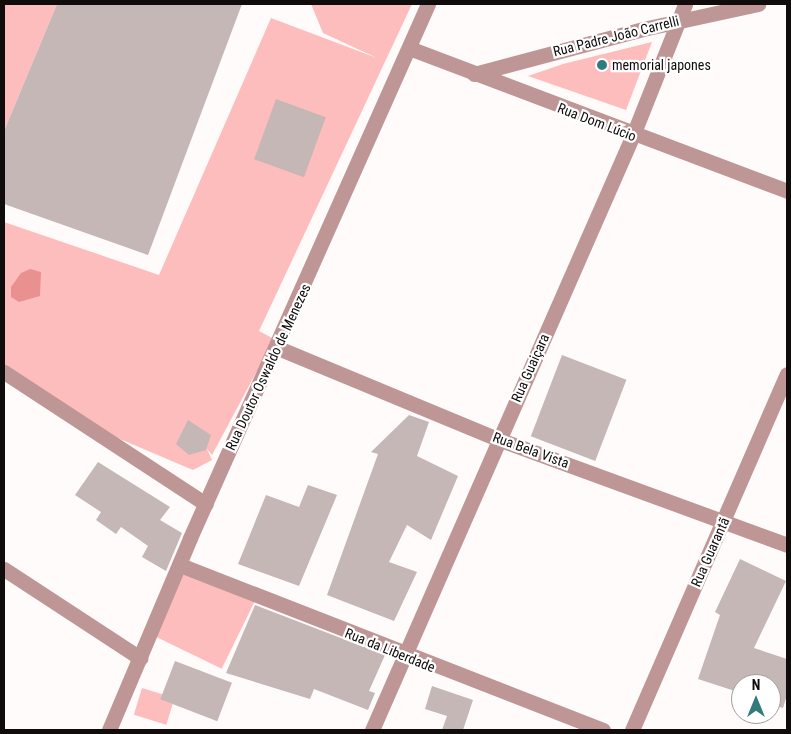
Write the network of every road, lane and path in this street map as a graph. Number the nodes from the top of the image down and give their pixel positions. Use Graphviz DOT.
graph roads {
  1 [pos="428,4"];
  2 [pos="685,4"];
  3 [pos="758,4"];
  4 [pos="678,20"];
  5 [pos="409,48"];
  6 [pos="474,74"];
  7 [pos="633,136"];
  8 [pos="787,191"];
  9 [pos="278,348"];
  10 [pos="4,372"];
  11 [pos="787,374"];
  12 [pos="498,439"];
  13 [pos="206,504"];
  14 [pos="725,520"];
  15 [pos="787,545"];
  16 [pos="180,565"];
  17 [pos="4,569"];
  18 [pos="404,656"];
  19 [pos="140,658"];
  20 [pos="109,730"];
  21 [pos="372,730"];
  22 [pos="603,730"];
  23 [pos="632,730"];
  1 -- 5 [label="street, Rua Doutor Oswaldo de Menezes"];
  2 -- 4 [label="street, Rua Guaiçara"];
  3 -- 4 [label="street, Rua Padre João Carrelli"];
  4 -- 6 [label="street, Rua Padre João Carrelli"];
  4 -- 7 [label="street, Rua Guaiçara"];
  5 -- 6 [label="street, Rua Dom Lúcio"];
  5 -- 9 [label="street, Rua Doutor Oswaldo de Menezes"];
  6 -- 7 [label="street, Rua Dom Lúcio"];
  7 -- 8 [label="street, Rua Dom Lúcio"];
  7 -- 12 [label="street, Rua Guaiçara"];
  9 -- 12 [label="street, Rua Bela Vista"];
  9 -- 13 [label="street, Rua Doutor Oswaldo de Menezes"];
  10 -- 13 [label="street"];
  11 -- 14 [label="street, Rua Guarantã"];
  12 -- 14 [label="street, Rua Bela Vista"];
  12 -- 18 [label="street, Rua Guaiçara"];
  13 -- 16 [label="street, Rua Doutor Oswaldo de Menezes"];
  14 -- 15 [label="street, Rua Bela Vista"];
  14 -- 23 [label="street, Rua Guarantã"];
  16 -- 18 [label="street, Rua da Liberdade"];
  16 -- 19 [label="street, Rua Doutor Oswaldo de Menezes"];
  17 -- 19 [label="street"];
  18 -- 21 [label="street, Rua Guaiçara"];
  18 -- 22 [label="street, Rua da Liberdade"];
  19 -- 20 [label="street, Rua Doutor Oswaldo de Menezes"];
}
